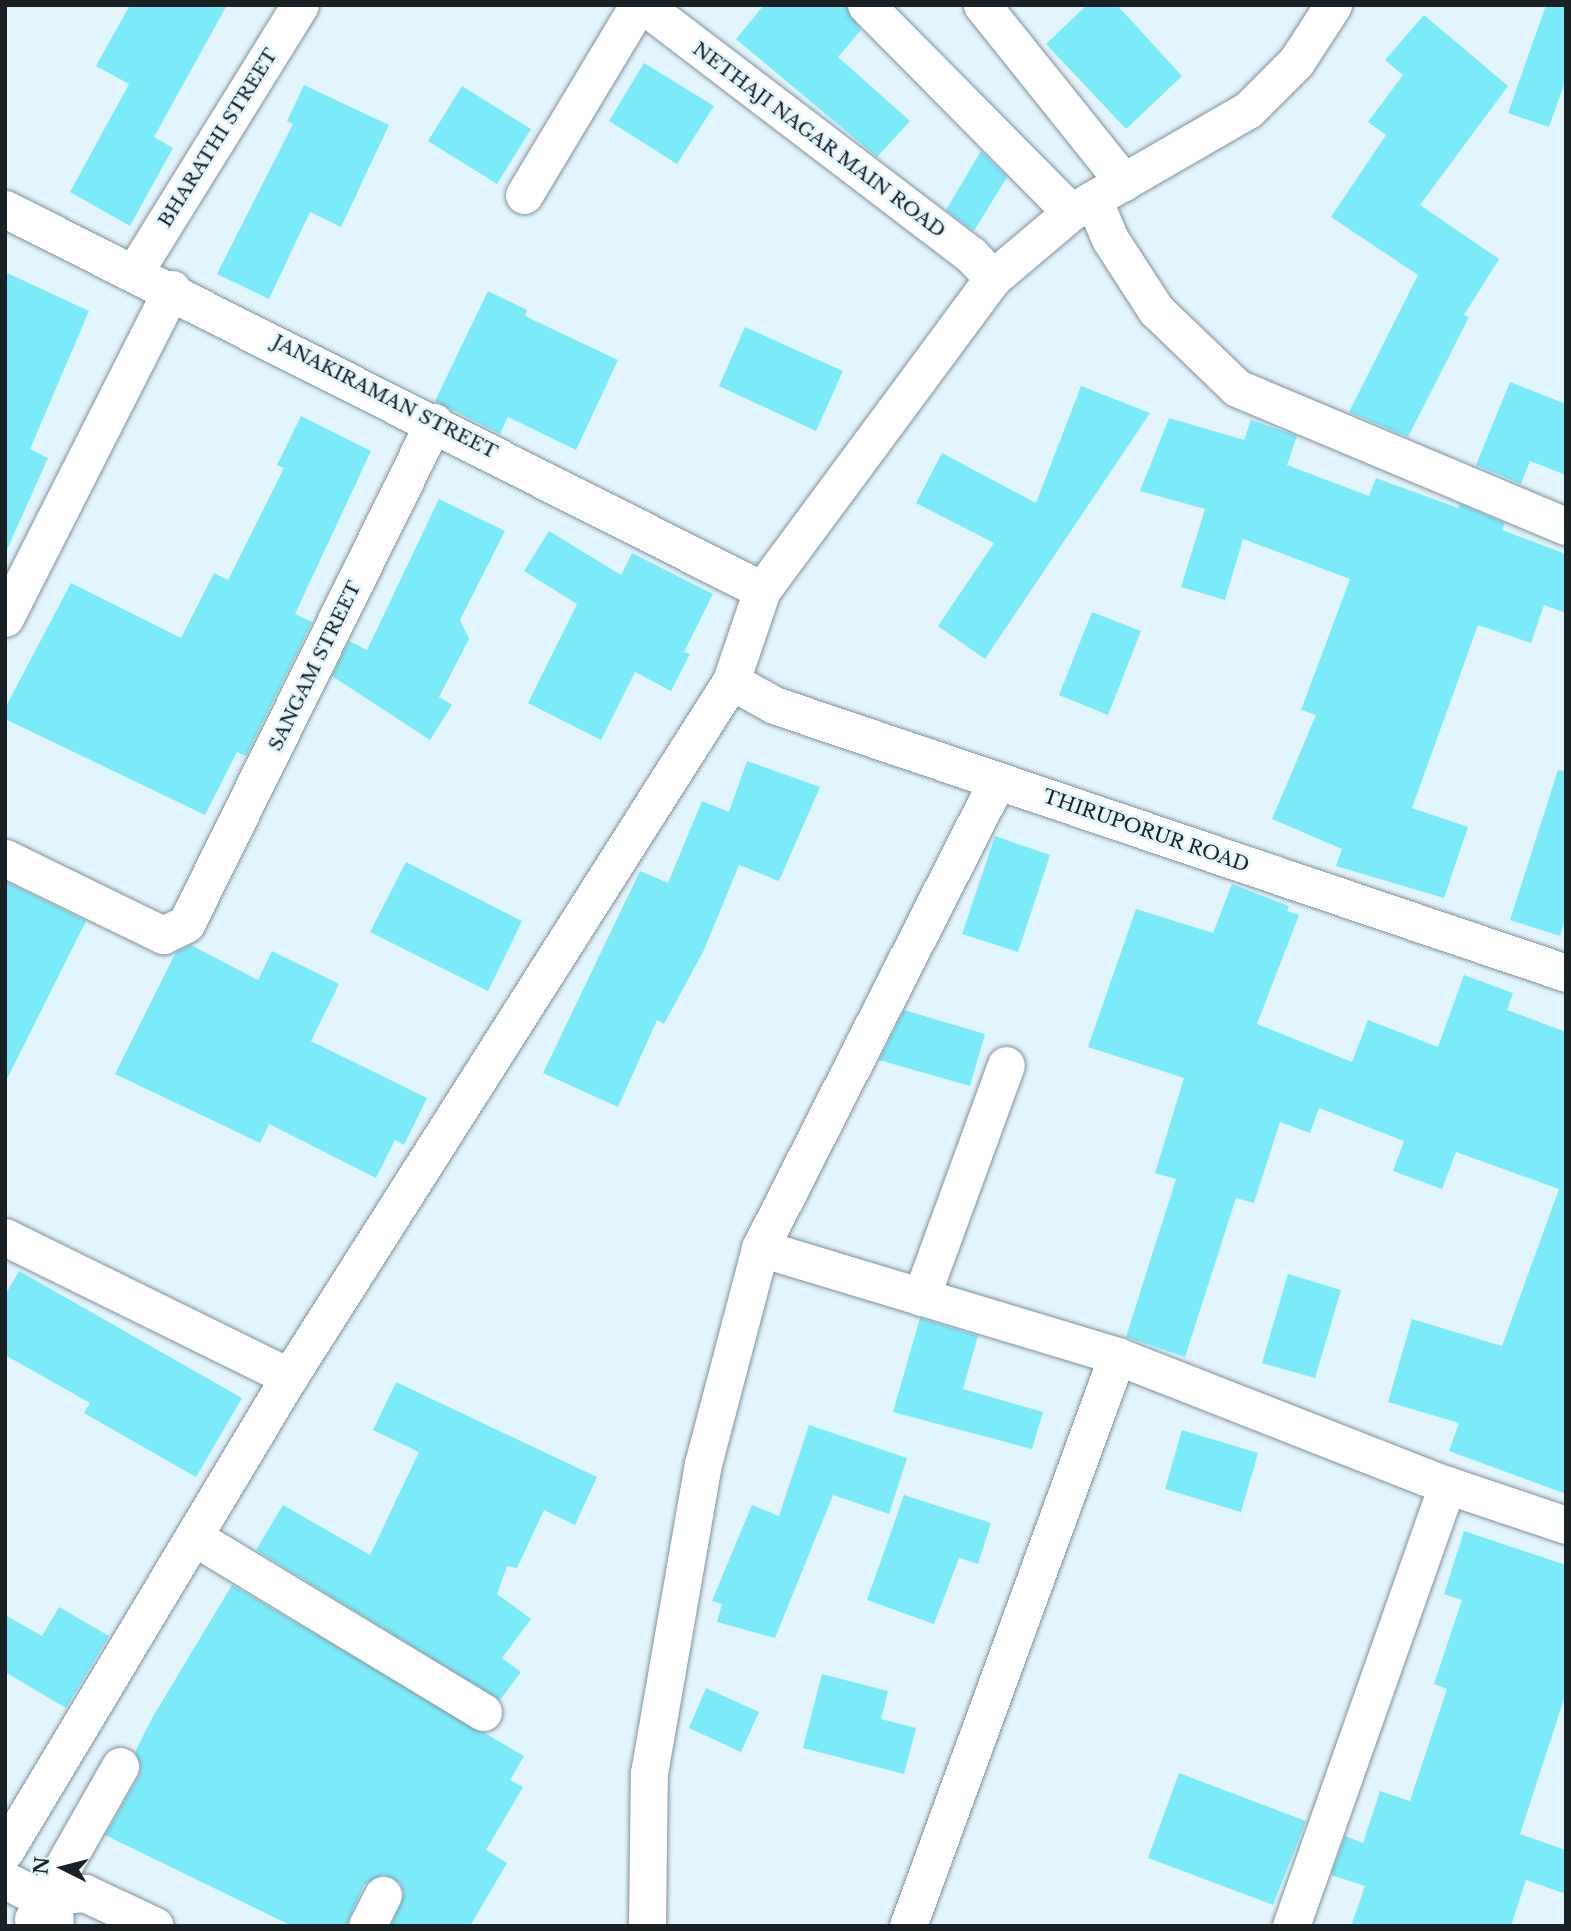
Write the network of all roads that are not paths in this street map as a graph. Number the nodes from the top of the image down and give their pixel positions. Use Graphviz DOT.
graph roads {
  1 [pos="300,5"];
  2 [pos="641,5"];
  3 [pos="866,5"];
  4 [pos="982,5"];
  5 [pos="1334,5"];
  6 [pos="524,195"];
  7 [pos="1096,198"];
  8 [pos="5,209"];
  9 [pos="135,271"];
  10 [pos="993,278"];
  11 [pos="172,289"];
  12 [pos="434,422"];
  13 [pos="1566,526"];
  14 [pos="762,590"];
  15 [pos="5,618"];
  16 [pos="731,681"];
  17 [pos="997,781"];
  18 [pos="5,858"];
  19 [pos="1566,973"];
  20 [pos="1006,1065"];
  21 [pos="5,1237"];
  22 [pos="760,1248"];
  23 [pos="921,1297"];
  24 [pos="1117,1356"];
  25 [pos="289,1377"];
  26 [pos="1447,1485"];
  27 [pos="1566,1525"];
  28 [pos="194,1537"];
  29 [pos="483,1712"];
  30 [pos="120,1766"];
  31 [pos="5,1851"];
  32 [pos="5,1880"];
  33 [pos="46,1914"];
  34 [pos="155,1926"];
  35 [pos="647,1926"];
  36 [pos="908,1926"];
  37 [pos="1291,1926"];
  1 -- 9 [label="street, BHARATHI STREET"];
  2 -- 6 [label="street"];
  2 -- 10 [label="street, NETHAJI NAGAR MAIN ROAD"];
  3 -- 7 [label="street"];
  4 -- 7 [label="street"];
  5 -- 7 [label="street"];
  7 -- 10 [label="street"];
  7 -- 13 [label="street"];
  8 -- 9 [label="street, JANAKIRAMAN STREET"];
  9 -- 11 [label="street, JANAKIRAMAN STREET"];
  10 -- 14 [label="street"];
  11 -- 12 [label="street, JANAKIRAMAN STREET"];
  11 -- 15 [label="street"];
  12 -- 14 [label="street, JANAKIRAMAN STREET"];
  12 -- 18 [label="street, SANGAM STREET"];
  14 -- 16 [label="street"];
  16 -- 17 [label="street, THIRUPORUR ROAD"];
  16 -- 25 [label="street"];
  17 -- 19 [label="street, THIRUPORUR ROAD"];
  17 -- 22 [label="street"];
  20 -- 23 [label="street"];
  21 -- 25 [label="street"];
  22 -- 23 [label="street"];
  22 -- 35 [label="street"];
  23 -- 24 [label="street"];
  24 -- 26 [label="street"];
  24 -- 36 [label="street"];
  25 -- 28 [label="street"];
  26 -- 27 [label="street"];
  26 -- 37 [label="street"];
  28 -- 29 [label="street"];
  28 -- 31 [label="street"];
  30 -- 33 [label="street"];
  32 -- 33 [label="street"];
  33 -- 34 [label="street"];
}
